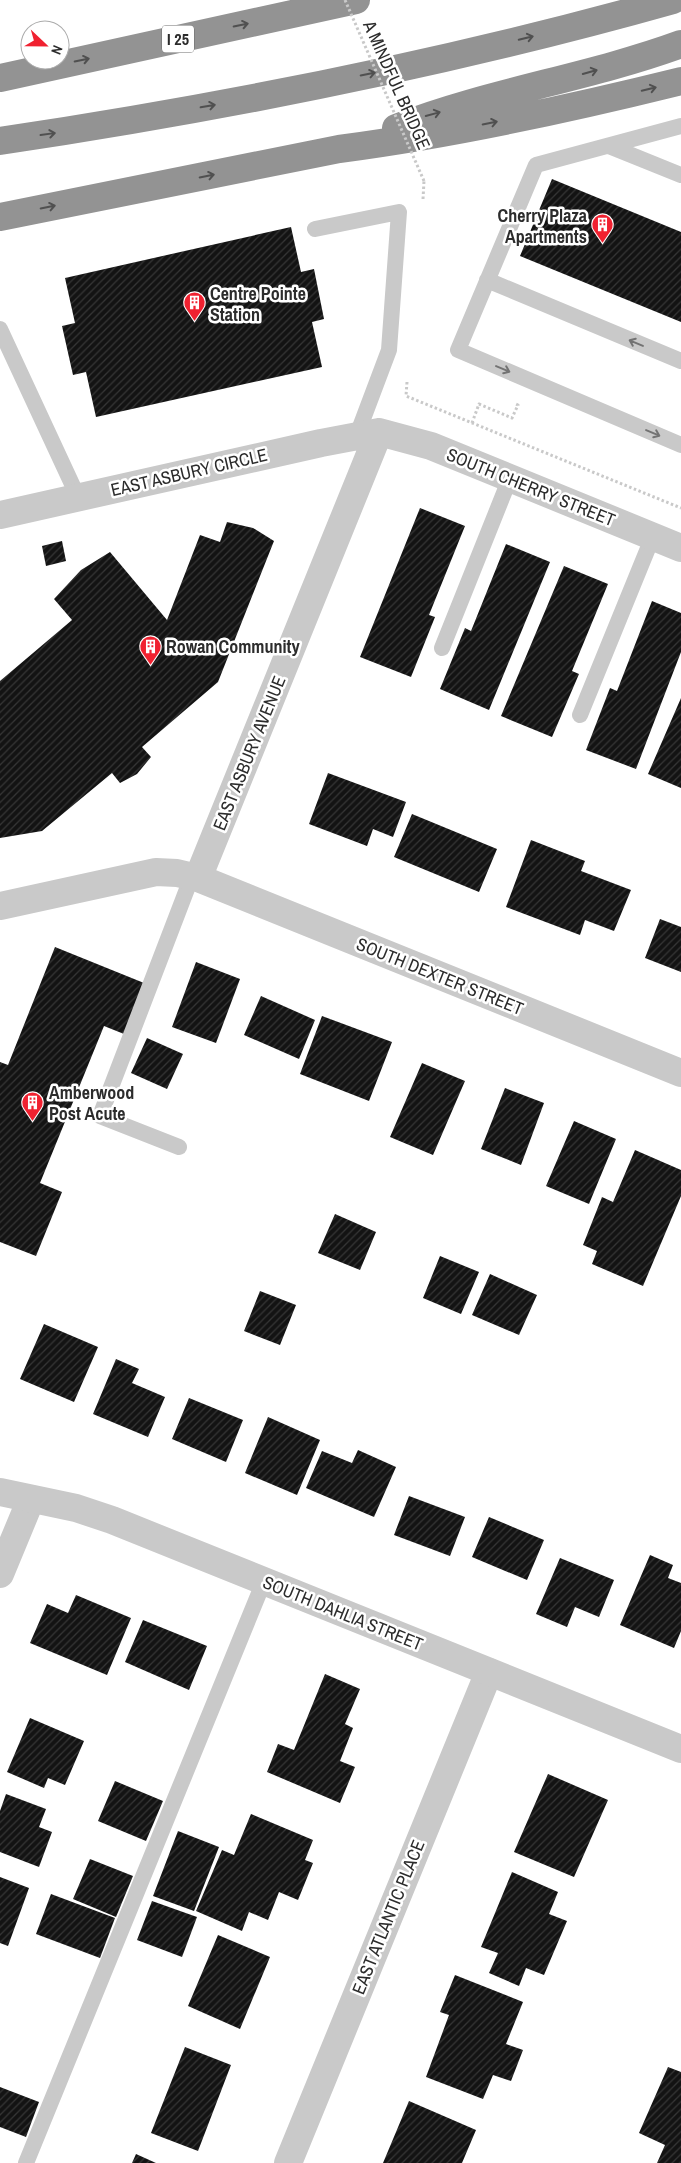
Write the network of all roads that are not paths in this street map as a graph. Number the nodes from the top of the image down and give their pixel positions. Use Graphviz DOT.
graph roads {
  1 [pos="356,0"];
  2 [pos="673,0"];
  3 [pos="681,44"];
  4 [pos="0,78"];
  5 [pos="681,81"];
  6 [pos="681,126"];
  7 [pos="0,141"];
  8 [pos="609,146"];
  9 [pos="339,150"];
  10 [pos="681,175"];
  11 [pos="0,217"];
  12 [pos="315,229"];
  13 [pos="487,280"];
  14 [pos="0,329"];
  15 [pos="681,362"];
  16 [pos="368,433"];
  17 [pos="681,445"];
  18 [pos="510,478"];
  19 [pos="78,497"];
  20 [pos="0,515"];
  21 [pos="653,536"];
  22 [pos="681,548"];
  23 [pos="442,648"];
  24 [pos="580,715"];
  25 [pos="195,877"];
  26 [pos="0,906"];
  27 [pos="681,1073"];
  28 [pos="179,1147"];
  29 [pos="0,1492"];
  30 [pos="31,1499"];
  31 [pos="0,1574"];
  32 [pos="264,1581"];
  33 [pos="489,1672"];
  34 [pos="681,1749"];
  35 [pos="26,2163"];
  36 [pos="288,2163"];
  4 -- 1 [label="highway, I 25, one-way"];
  7 -- 2 [label="highway, one-way"];
  9 -- 3 [label="highway, one-way"];
  9 -- 5 [label="highway, one-way"];
  6 -- 8 [label="lane"];
  8 -- 10 [label="lane"];
  8 -- 13 [label="lane"];
  11 -- 9 [label="highway, one-way"];
  12 -- 16 [label="lane"];
  15 -- 13 [label="lane, one-way"];
  13 -- 17 [label="lane, one-way"];
  14 -- 19 [label="lane"];
  16 -- 18 [label="street, SOUTH CHERRY STREET"];
  16 -- 19 [label="street, EAST ASBURY CIRCLE"];
  16 -- 25 [label="street, EAST ASBURY AVENUE"];
  18 -- 21 [label="street, SOUTH CHERRY STREET"];
  18 -- 23 [label="lane"];
  19 -- 20 [label="street, EAST ASBURY CIRCLE"];
  21 -- 22 [label="street, SOUTH CHERRY STREET"];
  21 -- 24 [label="lane"];
  25 -- 26 [label="street"];
  25 -- 27 [label="street, SOUTH DEXTER STREET"];
  25 -- 28 [label="lane"];
  29 -- 30 [label="street, SOUTH DAHLIA STREET"];
  30 -- 31 [label="street"];
  30 -- 32 [label="street, SOUTH DAHLIA STREET"];
  32 -- 33 [label="street, SOUTH DAHLIA STREET"];
  32 -- 35 [label="lane"];
  33 -- 34 [label="street, SOUTH DAHLIA STREET"];
  33 -- 36 [label="street, EAST ATLANTIC PLACE"];
}
